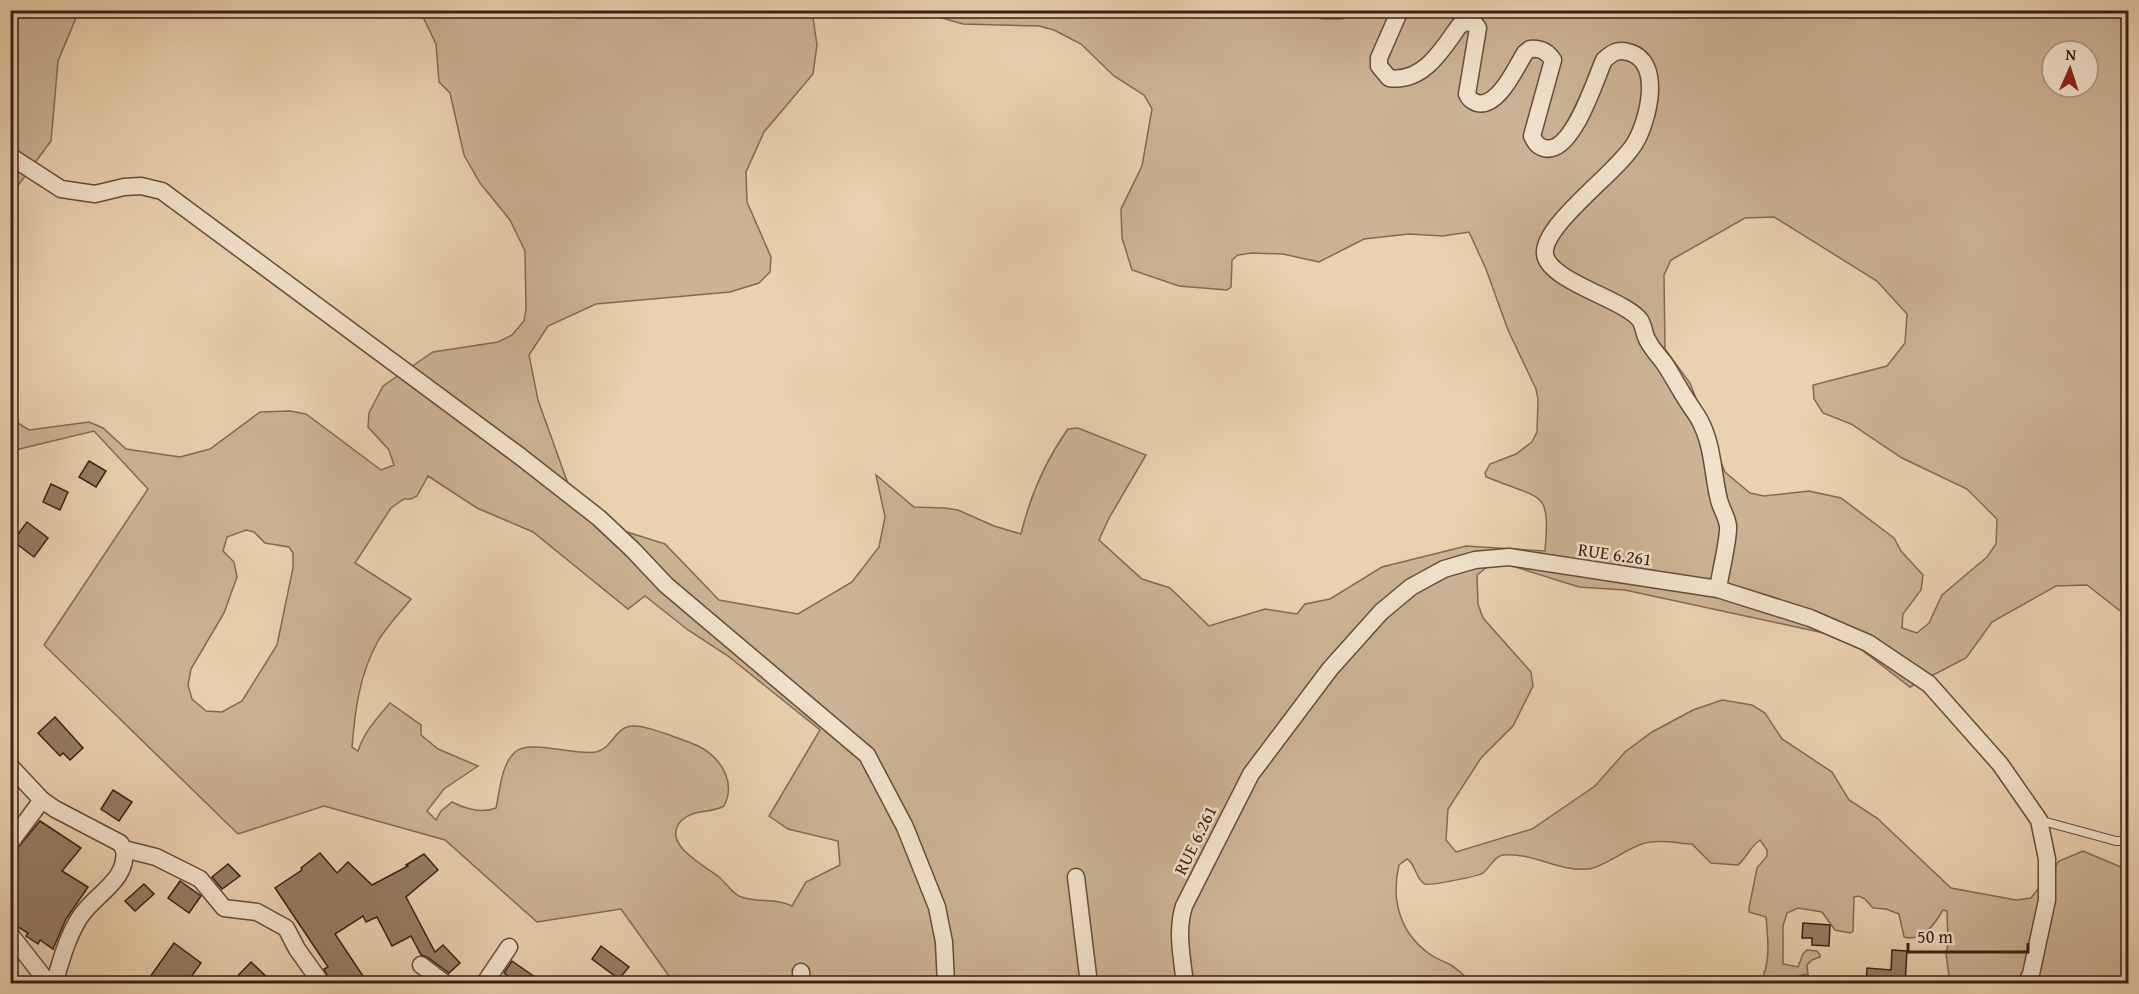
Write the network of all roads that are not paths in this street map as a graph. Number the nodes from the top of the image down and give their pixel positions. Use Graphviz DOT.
graph roads {
  1 [pos="1323,10"];
  2 [pos="1341,10"];
  3 [pos="1400,10"];
  4 [pos="10,156"];
  5 [pos="1718,589"];
  6 [pos="10,766"];
  7 [pos="42,800"];
  8 [pos="2039,820"];
  9 [pos="2128,841"];
  10 [pos="10,843"];
  11 [pos="124,849"];
  12 [pos="1076,877"];
  13 [pos="10,934"];
  14 [pos="509,947"];
  15 [pos="421,965"];
  16 [pos="49,984"];
  17 [pos="54,984"];
  18 [pos="322,984"];
  19 [pos="446,984"];
  20 [pos="484,984"];
  21 [pos="946,984"];
  22 [pos="1089,984"];
  23 [pos="1185,984"];
  24 [pos="2026,984"];
  1 -- 2 [label="street"];
  3 -- 5 [label="street"];
  4 -- 21 [label="street"];
  5 -- 8 [label="street, RUE 6.261"];
  5 -- 23 [label="street, RUE 6.261"];
  6 -- 7 [label="street"];
  7 -- 10 [label="street"];
  7 -- 11 [label="street"];
  8 -- 9 [label="lane"];
  8 -- 24 [label="street, RUE 6.261"];
  11 -- 17 [label="street"];
  11 -- 18 [label="street"];
  12 -- 22 [label="street"];
  13 -- 16 [label="street"];
  14 -- 20 [label="street"];
  15 -- 19 [label="street"];
}
